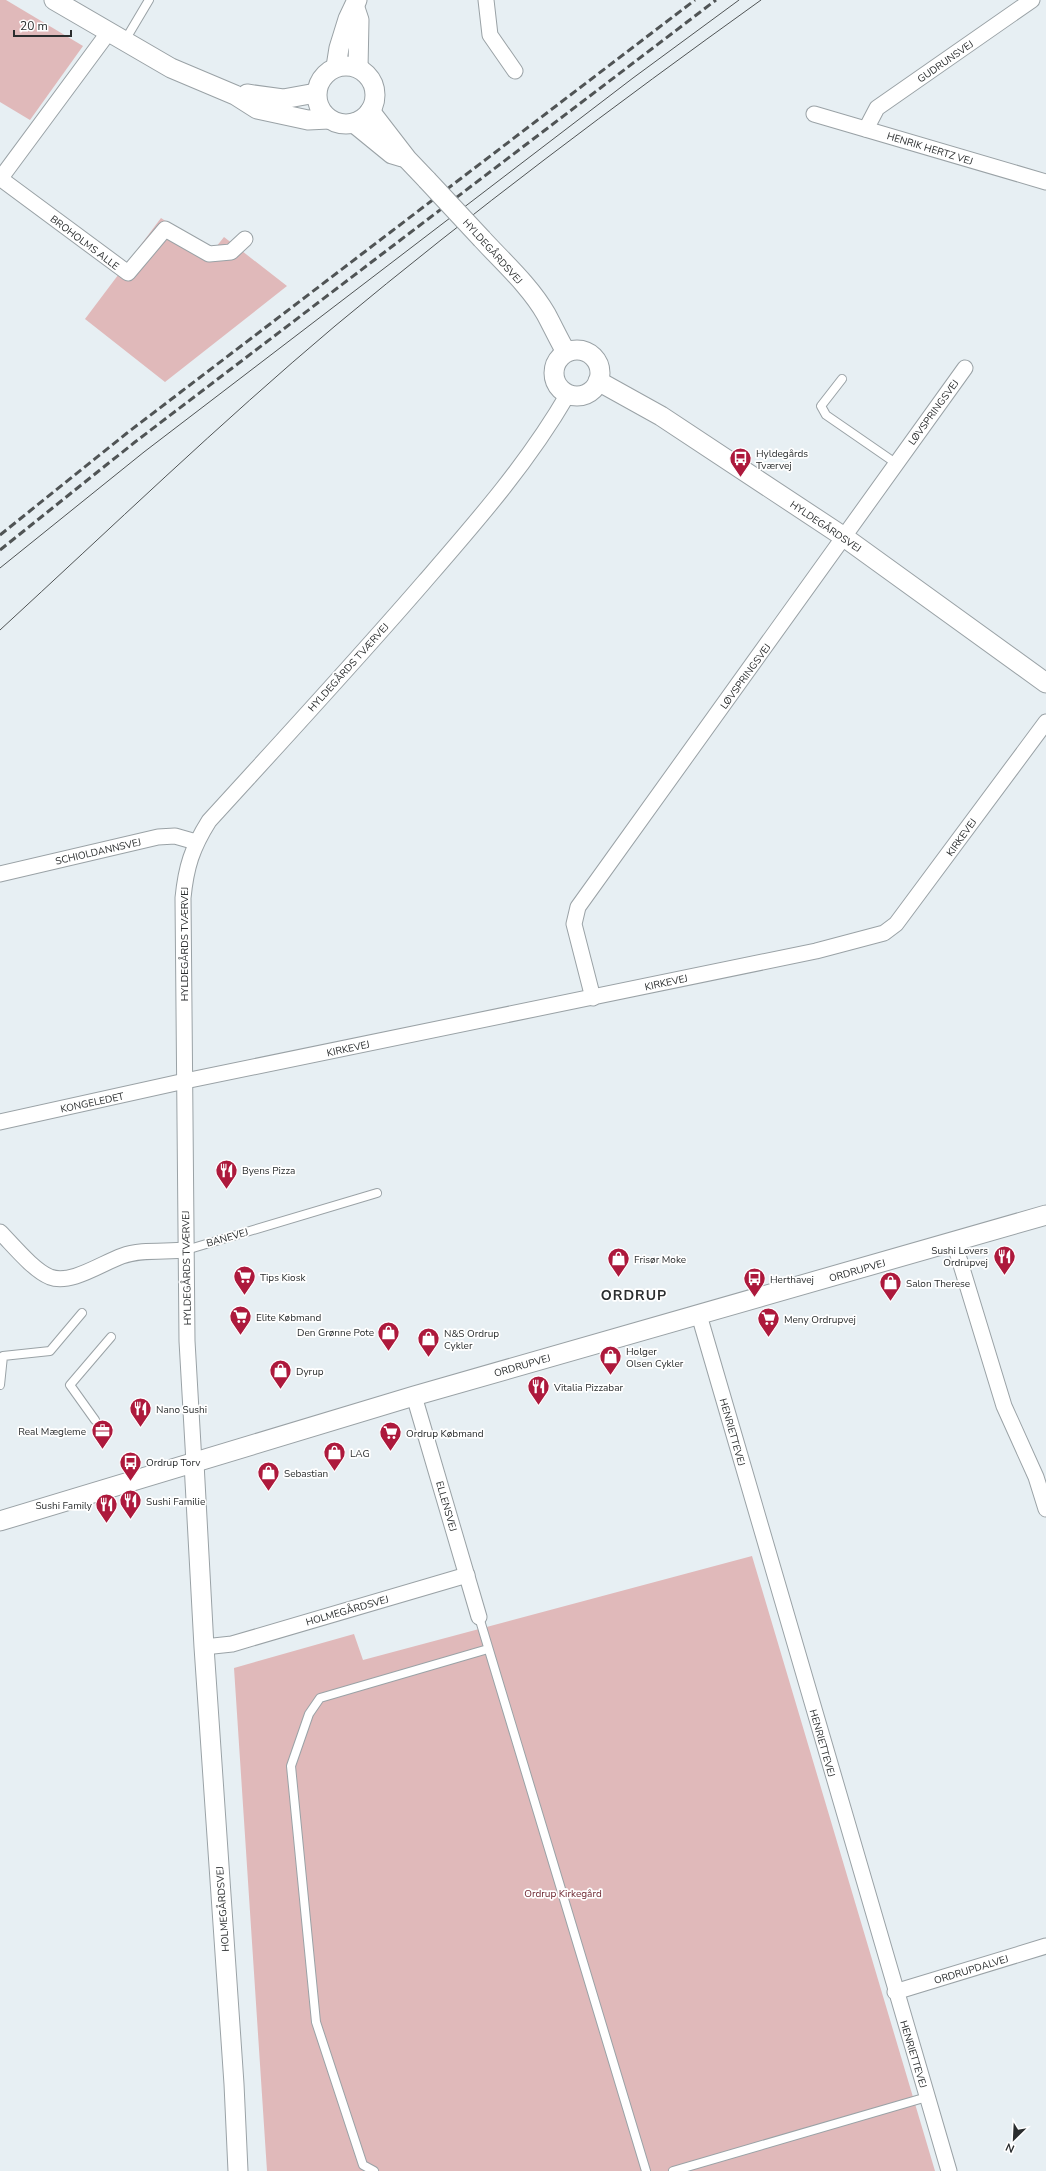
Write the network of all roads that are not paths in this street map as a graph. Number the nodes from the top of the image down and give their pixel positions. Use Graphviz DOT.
graph roads {
  1 [pos="54,0"];
  2 [pos="149,0"];
  3 [pos="486,0"];
  4 [pos="1032,0"];
  5 [pos="356,4"];
  6 [pos="116,37"];
  7 [pos="336,67"];
  8 [pos="358,68"];
  9 [pos="515,71"];
  10 [pos="316,93"];
  11 [pos="235,95"];
  12 [pos="370,111"];
  13 [pos="814,114"];
  14 [pos="329,119"];
  15 [pos="354,123"];
  16 [pos="866,128"];
  17 [pos="407,159"];
  18 [pos="0,179"];
  19 [pos="1046,182"];
  20 [pos="245,239"];
  21 [pos="566,352"];
  22 [pos="965,368"];
  23 [pos="842,379"];
  24 [pos="598,381"];
  25 [pos="568,394"];
  26 [pos="897,464"];
  27 [pos="844,537"];
  28 [pos="1045,681"];
  29 [pos="1046,722"];
  30 [pos="196,842"];
  31 [pos="0,874"];
  32 [pos="593,998"];
  33 [pos="185,1081"];
  34 [pos="0,1122"];
  35 [pos="377,1193"];
  36 [pos="1046,1215"];
  37 [pos="0,1232"];
  38 [pos="954,1242"];
  39 [pos="186,1250"];
  40 [pos="82,1313"];
  41 [pos="699,1315"];
  42 [pos="111,1337"];
  43 [pos="0,1385"];
  44 [pos="414,1396"];
  45 [pos="95,1420"];
  46 [pos="194,1463"];
  47 [pos="1041,1475"];
  48 [pos="1046,1509"];
  49 [pos="0,1521"];
  50 [pos="467,1575"];
  51 [pos="479,1617"];
  52 [pos="204,1647"];
  53 [pos="488,1649"];
  54 [pos="1046,1946"];
  55 [pos="895,1992"];
  56 [pos="927,2097"];
  57 [pos="238,2171"];
  58 [pos="374,2171"];
  59 [pos="646,2171"];
  60 [pos="673,2171"];
  61 [pos="949,2171"];
  1 -- 6 [label="street"];
  2 -- 6 [label="lane"];
  3 -- 9 [label="street"];
  4 -- 16 [label="street, GUDRUNSVEJ"];
  5 -- 7 [label="street"];
  5 -- 8 [label="street"];
  6 -- 11 [label="street"];
  6 -- 18 [label="street, BROHOLMS ALLE"];
  7 -- 8 [label="street"];
  7 -- 10 [label="street"];
  8 -- 12 [label="street"];
  10 -- 11 [label="street"];
  10 -- 14 [label="street"];
  11 -- 14 [label="street"];
  12 -- 15 [label="street"];
  12 -- 17 [label="street, HYLDEGÅRDSVEJ"];
  13 -- 16 [label="street, HENRIK HERTZ VEJ"];
  14 -- 15 [label="street"];
  15 -- 17 [label="street, HYLDEGÅRDSVEJ"];
  16 -- 19 [label="street, HENRIK HERTZ VEJ"];
  17 -- 21 [label="street, HYLDEGÅRDSVEJ, bridge"];
  18 -- 20 [label="street, BROHOLMS ALLE"];
  21 -- 24 [label="street"];
  21 -- 25 [label="street"];
  22 -- 26 [label="street, LØVSPRINGSVEJ"];
  23 -- 26 [label="lane"];
  24 -- 25 [label="street"];
  24 -- 27 [label="street, HYLDEGÅRDSVEJ"];
  25 -- 30 [label="street, HYLDEGÅRDS TVÆRVEJ"];
  26 -- 27 [label="street, LØVSPRINGSVEJ"];
  27 -- 28 [label="street, HYLDEGÅRDSVEJ"];
  27 -- 32 [label="street, LØVSPRINGSVEJ"];
  29 -- 32 [label="street, KIRKEVEJ"];
  30 -- 31 [label="street, SCHIOLDANNSVEJ"];
  30 -- 33 [label="street, HYLDEGÅRDS TVÆRVEJ"];
  32 -- 33 [label="street, KIRKEVEJ"];
  33 -- 34 [label="street, KONGELEDET"];
  33 -- 39 [label="street, HYLDEGÅRDS TVÆRVEJ"];
  35 -- 39 [label="lane, BANEVEJ"];
  36 -- 38 [label="street, ORDRUPVEJ"];
  37 -- 39 [label="street, BANEVEJ"];
  38 -- 41 [label="street, ORDRUPVEJ"];
  38 -- 47 [label="street"];
  39 -- 46 [label="street, HYLDEGÅRDS TVÆRVEJ"];
  40 -- 43 [label="lane"];
  41 -- 44 [label="street, ORDRUPVEJ"];
  41 -- 55 [label="street, HENRIETTEVEJ"];
  42 -- 45 [label="lane"];
  44 -- 46 [label="street, ORDRUPVEJ"];
  44 -- 50 [label="street, ELLENSVEJ"];
  46 -- 49 [label="street, ORDRUPVEJ"];
  46 -- 52 [label="street, HOLMEGÅRDSVEJ"];
  47 -- 48 [label="street"];
  50 -- 51 [label="street, ELLENSVEJ"];
  50 -- 52 [label="street, HOLMEGÅRDSVEJ"];
  51 -- 53 [label="lane"];
  52 -- 57 [label="street, HOLMEGÅRDSVEJ"];
  53 -- 58 [label="lane"];
  53 -- 59 [label="lane"];
  54 -- 55 [label="street, ORDRUPDALVEJ"];
  55 -- 56 [label="street, HENRIETTEVEJ"];
  56 -- 60 [label="lane"];
  56 -- 61 [label="street, HENRIETTEVEJ"];
}
